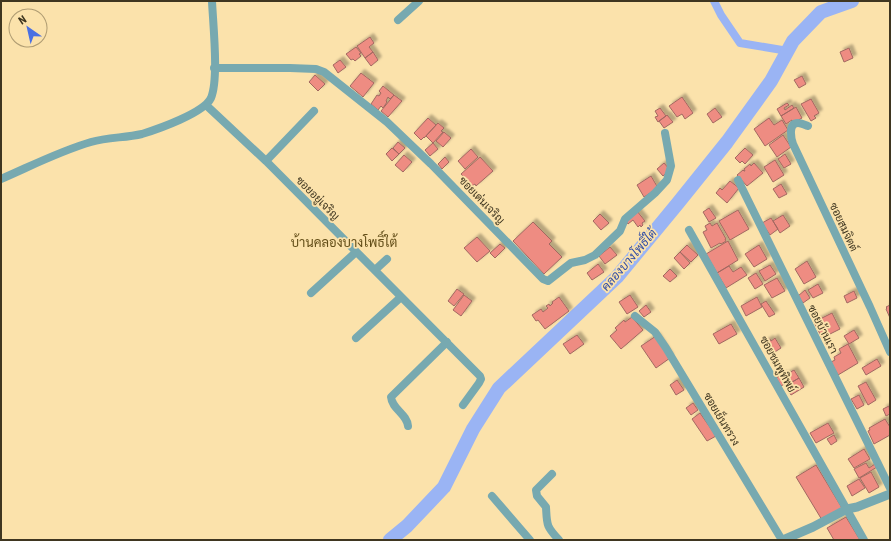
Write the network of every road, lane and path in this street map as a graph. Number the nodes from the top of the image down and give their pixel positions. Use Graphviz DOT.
graph roads {
  1 [pos="212,1"];
  2 [pos="420,1"];
  3 [pos="398,20"];
  4 [pos="214,68"];
  5 [pos="206,105"];
  6 [pos="314,111"];
  7 [pos="808,126"];
  8 [pos="666,133"];
  9 [pos="266,161"];
  10 [pos="1,179"];
  11 [pos="738,180"];
  12 [pos="689,230"];
  13 [pos="356,252"];
  14 [pos="387,259"];
  15 [pos="375,270"];
  16 [pos="312,293"];
  17 [pos="401,297"];
  18 [pos="635,316"];
  19 [pos="356,338"];
  20 [pos="447,342"];
  21 [pos="890,352"];
  22 [pos="463,405"];
  23 [pos="408,426"];
  24 [pos="552,474"];
  25 [pos="890,488"];
  26 [pos="890,494"];
  27 [pos="492,496"];
  28 [pos="847,509"];
  29 [pos="530,540"];
  30 [pos="559,540"];
  31 [pos="783,540"];
  32 [pos="864,540"];
  1 -- 4 [label="street"];
  2 -- 3 [label="street"];
  4 -- 5 [label="street"];
  4 -- 8 [label="street, ซอยเด่นเจริญ"];
  5 -- 9 [label="street, ซอยอยู่เจริญ"];
  5 -- 10 [label="street"];
  6 -- 9 [label="street"];
  7 -- 21 [label="street, ซอยสมจิตต์"];
  9 -- 13 [label="street, ซอยอยู่เจริญ"];
  11 -- 25 [label="street, ซอยบ้านเรา"];
  12 -- 28 [label="street, ซอยชมพูทิพย์"];
  13 -- 15 [label="street, ซอยอยู่เจริญ"];
  13 -- 16 [label="street"];
  14 -- 15 [label="street"];
  15 -- 17 [label="street, ซอยอยู่เจริญ"];
  17 -- 19 [label="street"];
  17 -- 20 [label="street, ซอยอยู่เจริญ"];
  18 -- 31 [label="street, ซอยเย็นทรวง"];
  20 -- 22 [label="street, ซอยอยู่เจริญ"];
  20 -- 23 [label="street"];
  24 -- 30 [label="street"];
  26 -- 28 [label="street"];
  27 -- 29 [label="street"];
  28 -- 31 [label="street"];
  28 -- 32 [label="street, ซอยชมพูทิพย์"];
}
